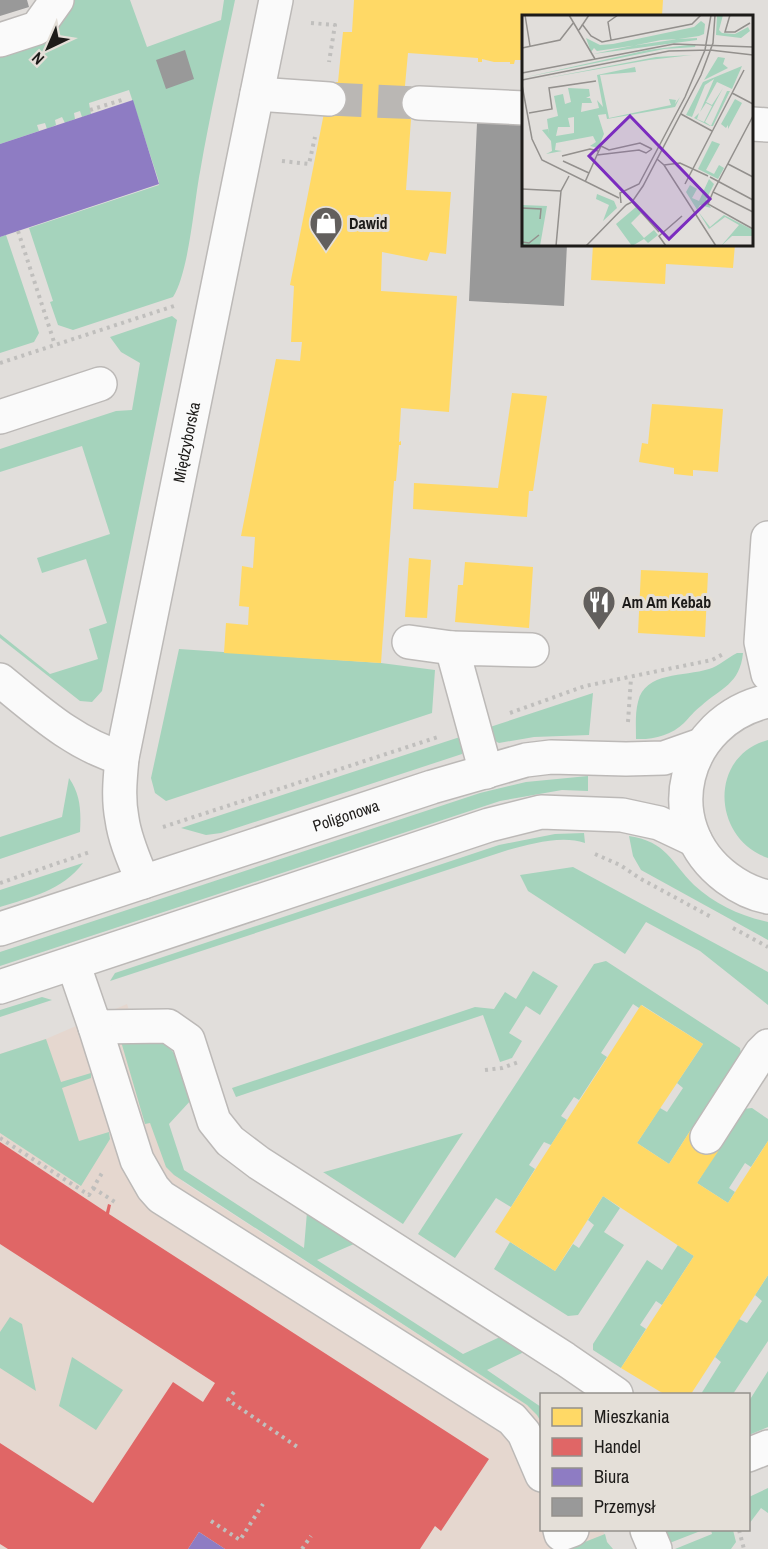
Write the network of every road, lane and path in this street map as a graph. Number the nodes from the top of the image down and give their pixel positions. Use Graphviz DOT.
graph roads {
  1 [pos="57,0"];
  2 [pos="276,0"];
  3 [pos="0,40"];
  4 [pos="257,94"];
  5 [pos="125,99"];
  6 [pos="329,99"];
  7 [pos="419,103"];
  8 [pos="522,108"];
  9 [pos="90,110"];
  10 [pos="753,124"];
  11 [pos="768,126"];
  12 [pos="18,231"];
  13 [pos="218,294"];
  14 [pos="55,345"];
  15 [pos="0,363"];
  16 [pos="100,384"];
  17 [pos="0,417"];
  18 [pos="768,538"];
  19 [pos="409,642"];
  20 [pos="761,642"];
  21 [pos="452,648"];
  22 [pos="532,650"];
  23 [pos="768,674"];
  24 [pos="0,680"];
  25 [pos="768,701"];
  26 [pos="473,726"];
  27 [pos="701,745"];
  28 [pos="122,758"];
  29 [pos="486,772"];
  30 [pos="127,839"];
  31 [pos="694,840"];
  32 [pos="587,851"];
  33 [pos="143,882"];
  34 [pos="0,884"];
  35 [pos="768,897"];
  36 [pos="719,921"];
  37 [pos="729,926"];
  38 [pos="0,929"];
  39 [pos="768,947"];
  40 [pos="73,963"];
  41 [pos="0,987"];
  42 [pos="94,1027"];
  43 [pos="768,1046"];
  44 [pos="521,1061"];
  45 [pos="485,1070"];
  46 [pos="707,1137"];
  47 [pos="0,1138"];
  48 [pos="100,1176"];
  49 [pos="93,1188"];
  50 [pos="118,1204"];
  51 [pos="234,1392"];
  52 [pos="613,1393"];
  53 [pos="768,1447"];
  54 [pos="299,1448"];
  55 [pos="750,1454"];
  56 [pos="540,1470"];
  57 [pos="263,1504"];
  58 [pos="211,1521"];
  59 [pos="647,1531"];
  60 [pos="739,1531"];
  61 [pos="311,1536"];
  62 [pos="302,1549"];
  63 [pos="655,1549"];
  64 [pos="744,1549"];
  1 -- 3 [label="street"];
  2 -- 4 [label="street, Międzyborska"];
  4 -- 6 [label="street"];
  4 -- 13 [label="street, Międzyborska"];
  5 -- 9 [label="path"];
  7 -- 8 [label="street"];
  10 -- 11 [label="street"];
  12 -- 14 [label="path"];
  13 -- 14 [label="path"];
  13 -- 28 [label="street, Międzyborska"];
  14 -- 15 [label="path"];
  16 -- 17 [label="street"];
  18 -- 20 [label="street"];
  19 -- 21 [label="street"];
  20 -- 23 [label="street"];
  20 -- 26 [label="path"];
  21 -- 22 [label="street"];
  21 -- 26 [label="street"];
  24 -- 28 [label="street"];
  25 -- 27 [label="street"];
  26 -- 29 [label="street"];
  26 -- 30 [label="path"];
  27 -- 29 [label="street, Poligonowa"];
  27 -- 31 [label="street"];
  28 -- 30 [label="street, Międzyborska"];
  29 -- 33 [label="street, Poligonowa"];
  30 -- 33 [label="street, Międzyborska"];
  30 -- 34 [label="path"];
  31 -- 35 [label="street"];
  31 -- 40 [label="street"];
  32 -- 36 [label="path"];
  33 -- 38 [label="street, Poligonowa"];
  37 -- 39 [label="path"];
  40 -- 41 [label="street"];
  40 -- 42 [label="street"];
  42 -- 52 [label="street"];
  42 -- 56 [label="street"];
  43 -- 46 [label="street"];
  44 -- 45 [label="path"];
  47 -- 49 [label="path"];
  48 -- 49 [label="path"];
  49 -- 50 [label="path"];
  51 -- 54 [label="path"];
  53 -- 55 [label="street"];
  57 -- 58 [label="path"];
  59 -- 63 [label="street"];
  60 -- 64 [label="path"];
  61 -- 62 [label="path"];
}
